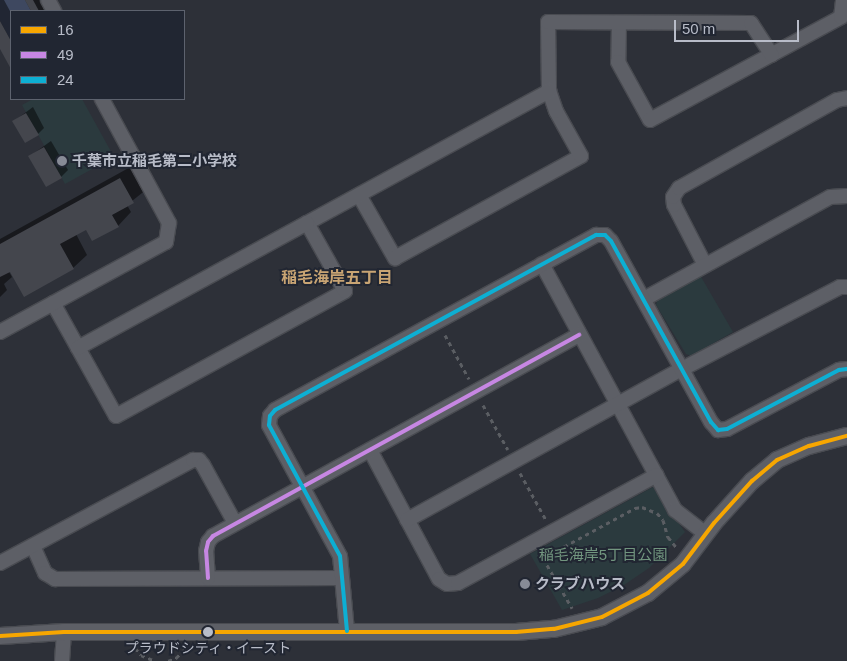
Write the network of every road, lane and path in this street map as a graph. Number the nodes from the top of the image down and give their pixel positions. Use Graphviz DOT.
graph roads {
  1 [pos="843,0"];
  2 [pos="619,23"];
  3 [pos="772,55"];
  4 [pos="549,91"];
  5 [pos="847,98"];
  6 [pos="103,100"];
  7 [pos="359,195"];
  8 [pos="847,196"];
  9 [pos="307,223"];
  10 [pos="542,264"];
  11 [pos="705,265"];
  12 [pos="847,287"];
  13 [pos="644,299"];
  14 [pos="54,303"];
  15 [pos="437,321"];
  16 [pos="0,332"];
  17 [pos="579,335"];
  18 [pos="78,348"];
  19 [pos="682,369"];
  20 [pos="847,369"];
  21 [pos="475,390"];
  22 [pos="619,405"];
  23 [pos="847,436"];
  24 [pos="370,450"];
  25 [pos="514,462"];
  26 [pos="657,475"];
  27 [pos="302,487"];
  28 [pos="407,520"];
  29 [pos="236,523"];
  30 [pos="553,531"];
  31 [pos="706,534"];
  32 [pos="534,542"];
  33 [pos="33,546"];
  34 [pos="676,548"];
  35 [pos="543,558"];
  36 [pos="0,563"];
  37 [pos="208,578"];
  38 [pos="341,578"];
  39 [pos="574,612"];
  40 [pos="347,631"];
  41 [pos="64,632"];
  42 [pos="0,636"];
  43 [pos="132,645"];
  44 [pos="188,645"];
  45 [pos="62,661"];
  46 [pos="155,661"];
  47 [pos="168,661"];
  1 -- 3 [label="street"];
  2 -- 3 [label="street"];
  2 -- 3 [label="street"];
  2 -- 4 [label="street"];
  4 -- 7 [label="street"];
  4 -- 7 [label="street"];
  5 -- 11 [label="street"];
  6 -- 14 [label="street"];
  7 -- 9 [label="street"];
  8 -- 11 [label="street"];
  9 -- 18 [label="street"];
  9 -- 18 [label="street"];
  10 -- 13 [label="street"];
  10 -- 15 [label="street"];
  10 -- 17 [label="street"];
  11 -- 13 [label="street"];
  12 -- 19 [label="street"];
  13 -- 19 [label="street"];
  14 -- 16 [label="street"];
  14 -- 18 [label="street"];
  15 -- 21 [label="path"];
  15 -- 27 [label="street"];
  17 -- 21 [label="street"];
  17 -- 22 [label="street"];
  19 -- 20 [label="street"];
  19 -- 22 [label="street"];
  21 -- 24 [label="street"];
  21 -- 25 [label="path"];
  22 -- 25 [label="street"];
  22 -- 26 [label="street"];
  23 -- 31 [label="street"];
  24 -- 27 [label="street"];
  24 -- 28 [label="street"];
  25 -- 28 [label="street"];
  25 -- 30 [label="path"];
  26 -- 30 [label="street"];
  26 -- 31 [label="street"];
  27 -- 29 [label="street"];
  27 -- 38 [label="street"];
  28 -- 32 [label="street"];
  29 -- 33 [label="street"];
  29 -- 37 [label="street"];
  30 -- 32 [label="street"];
  31 -- 40 [label="street"];
  32 -- 35 [label="path"];
  33 -- 36 [label="street"];
  33 -- 37 [label="street"];
  34 -- 35 [label="path"];
  35 -- 39 [label="path"];
  37 -- 38 [label="street"];
  38 -- 40 [label="street"];
  40 -- 41 [label="street"];
  41 -- 42 [label="street"];
  41 -- 45 [label="street"];
  43 -- 46 [label="path"];
  44 -- 47 [label="path"];
}
